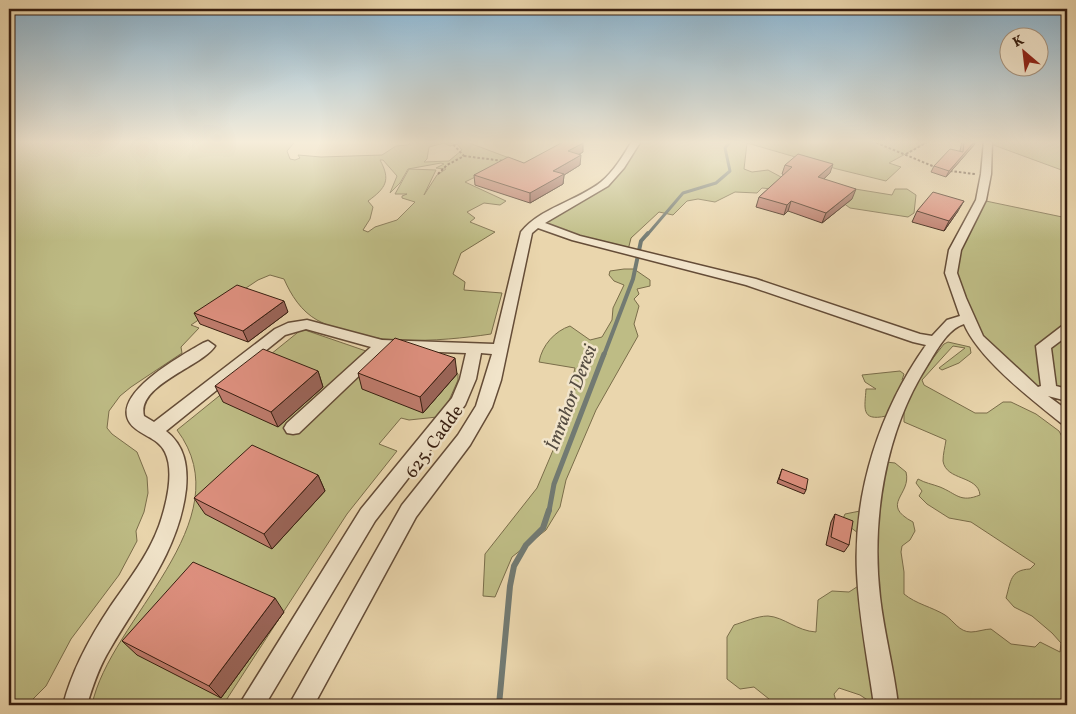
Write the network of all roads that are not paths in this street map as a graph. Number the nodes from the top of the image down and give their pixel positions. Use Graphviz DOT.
graph roads {
  1 [pos="613,174"];
  2 [pos="986,174"];
  3 [pos="536,224"];
  4 [pos="967,318"];
  5 [pos="1067,328"];
  6 [pos="936,341"];
  7 [pos="382,345"];
  8 [pos="208,346"];
  9 [pos="475,348"];
  10 [pos="499,348"];
  11 [pos="1042,391"];
  12 [pos="1067,396"];
  13 [pos="1067,419"];
  14 [pos="293,428"];
  15 [pos="154,431"];
  16 [pos="75,705"];
  17 [pos="251,705"];
  18 [pos="301,705"];
  19 [pos="886,705"];
  1 -- 3 [label="street, 625. Cadde"];
  2 -- 4 [label="street"];
  3 -- 6 [label="street"];
  3 -- 10 [label="street, 625. Cadde"];
  4 -- 6 [label="street"];
  4 -- 11 [label="street"];
  5 -- 11 [label="street"];
  6 -- 19 [label="street"];
  7 -- 9 [label="street"];
  7 -- 14 [label="street"];
  7 -- 15 [label="street"];
  8 -- 15 [label="street"];
  9 -- 10 [label="street"];
  9 -- 17 [label="street"];
  10 -- 18 [label="street, 625. Cadde"];
  11 -- 12 [label="street"];
  11 -- 13 [label="street"];
  15 -- 16 [label="street"];
}
